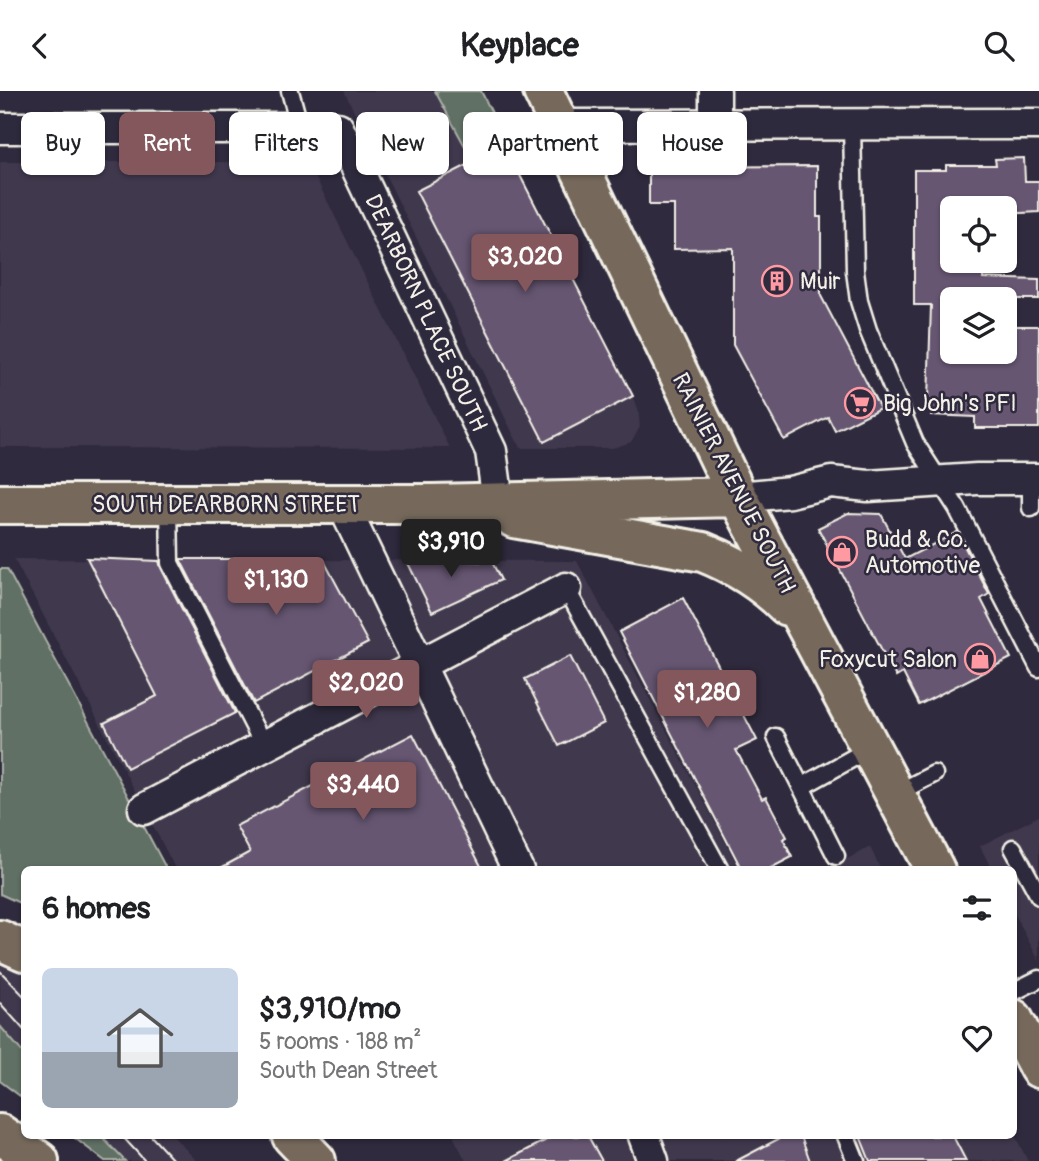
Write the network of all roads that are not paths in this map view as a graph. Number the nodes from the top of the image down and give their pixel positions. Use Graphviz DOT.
graph roads {
  1 [pos="290,91"];
  2 [pos="543,91"];
  3 [pos="715,91"];
  4 [pos="296,112"];
  5 [pos="554,112"];
  6 [pos="715,112"];
  7 [pos="747,124"];
  8 [pos="1039,124"];
  9 [pos="852,125"];
  10 [pos="0,128"];
  11 [pos="229,128"];
  12 [pos="342,136"];
  13 [pos="585,175"];
  14 [pos="939,481"];
  15 [pos="1034,488"];
  16 [pos="738,497"];
  17 [pos="499,502"];
  18 [pos="0,504"];
  19 [pos="169,504"];
  20 [pos="432,504"];
  21 [pos="342,505"];
  22 [pos="566,588"];
  23 [pos="806,625"];
  24 [pos="418,665"];
  25 [pos="1039,668"];
  26 [pos="776,737"];
  27 [pos="264,746"];
  28 [pos="871,748"];
  29 [pos="934,774"];
  30 [pos="801,787"];
  31 [pos="895,795"];
  32 [pos="144,809"];
  33 [pos="1013,848"];
  34 [pos="836,856"];
  35 [pos="516,866"];
  36 [pos="718,866"];
  37 [pos="932,866"];
  38 [pos="1039,896"];
  39 [pos="0,940"];
  40 [pos="21,950"];
  41 [pos="1039,979"];
  42 [pos="1017,990"];
  43 [pos="1017,1027"];
  44 [pos="1039,1068"];
  45 [pos="0,1134"];
  46 [pos="295,1139"];
  47 [pos="645,1139"];
  48 [pos="847,1139"];
  49 [pos="39,1161"];
  50 [pos="316,1161"];
  51 [pos="653,1161"];
  52 [pos="856,1161"];
  1 -- 4 [label="lane"];
  2 -- 5 [label="main road, RAINIER AVENUE SOUTH"];
  3 -- 6 [label="street"];
  7 -- 9 [label="street"];
  8 -- 9 [label="street"];
  9 -- 14 [label="lane"];
  10 -- 11 [label="street"];
  12 -- 17 [label="street, DEARBORN PLACE SOUTH"];
  13 -- 16 [label="main road, RAINIER AVENUE SOUTH"];
  14 -- 15 [label="street, SOUTH DEARBORN STREET"];
  14 -- 16 [label="street, SOUTH DEARBORN STREET"];
  14 -- 25 [label="lane"];
  16 -- 17 [label="main road, SOUTH DEARBORN STREET"];
  16 -- 23 [label="main road, RAINIER AVENUE SOUTH"];
  17 -- 20 [label="main road, SOUTH DEARBORN STREET"];
  18 -- 19 [label="main road, SOUTH DEARBORN STREET"];
  19 -- 21 [label="main road, SOUTH DEARBORN STREET"];
  19 -- 27 [label="lane"];
  20 -- 21 [label="main road, SOUTH DEARBORN STREET"];
  20 -- 23 [label="main road"];
  21 -- 24 [label="street"];
  22 -- 24 [label="street"];
  22 -- 36 [label="lane"];
  23 -- 28 [label="main road, RAINIER AVENUE SOUTH"];
  24 -- 27 [label="street"];
  24 -- 35 [label="street"];
  26 -- 30 [label="lane"];
  27 -- 32 [label="street"];
  28 -- 30 [label="lane"];
  28 -- 31 [label="main road, RAINIER AVENUE SOUTH"];
  29 -- 31 [label="lane"];
  30 -- 34 [label="lane"];
  31 -- 37 [label="main road, RAINIER AVENUE SOUTH"];
  33 -- 38 [label="lane"];
  39 -- 40 [label="main road"];
  41 -- 42 [label="lane"];
  43 -- 44 [label="main road"];
  45 -- 49 [label="main road"];
  46 -- 50 [label="main road"];
  47 -- 51 [label="street"];
  48 -- 52 [label="lane"];
}
